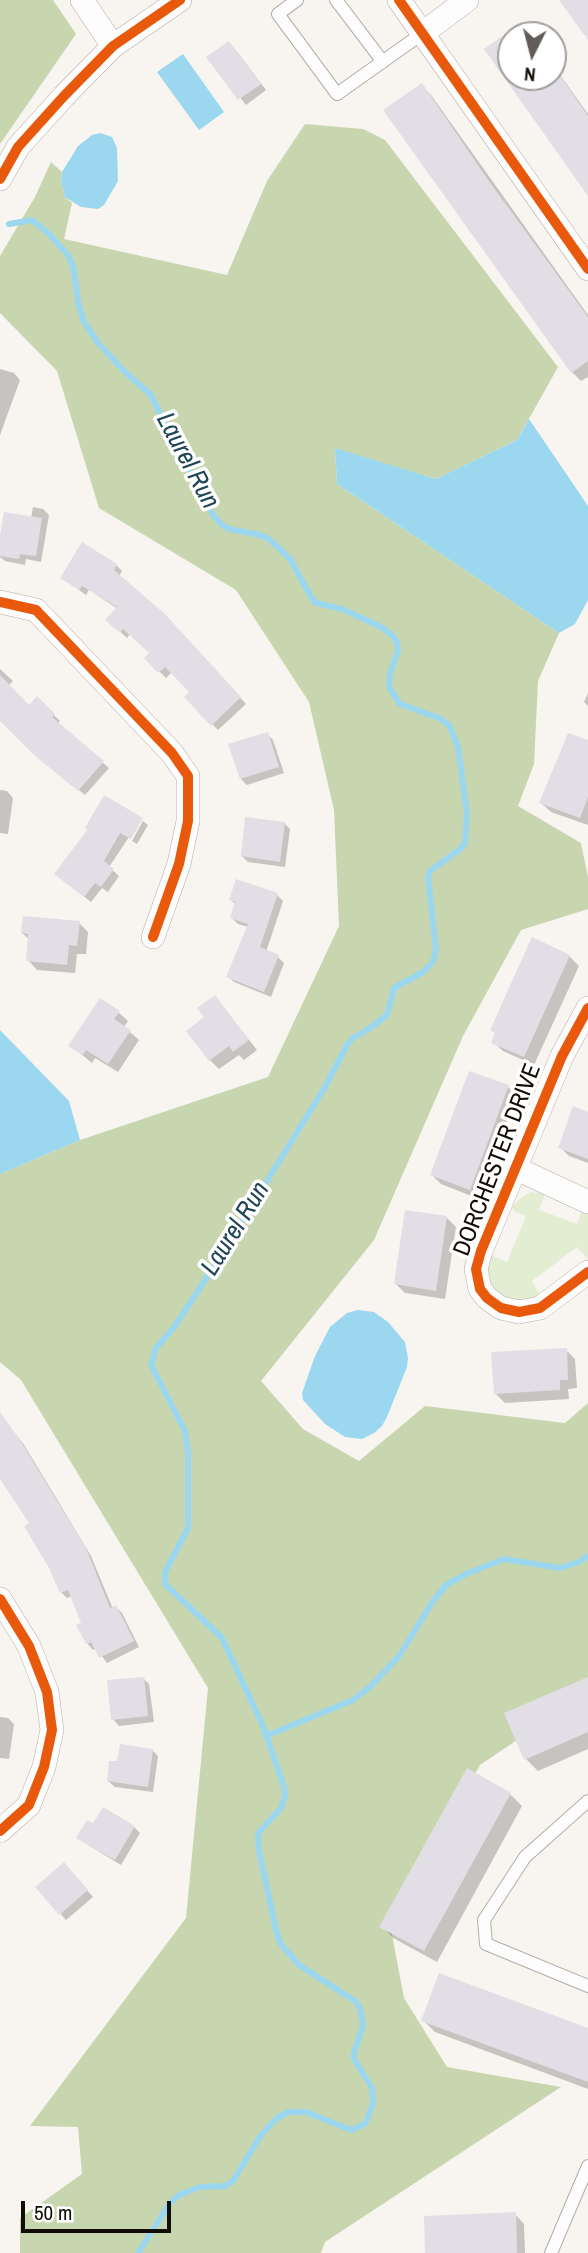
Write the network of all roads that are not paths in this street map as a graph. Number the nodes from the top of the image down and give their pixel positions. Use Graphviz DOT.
graph roads {
  1 [pos="82,0"];
  2 [pos="180,0"];
  3 [pos="296,0"];
  4 [pos="336,0"];
  5 [pos="399,0"];
  6 [pos="467,0"];
  7 [pos="424,33"];
  8 [pos="113,46"];
  9 [pos="383,62"];
  10 [pos="0,179"];
  11 [pos="588,269"];
  12 [pos="0,602"];
  13 [pos="153,937"];
  14 [pos="588,1008"];
  15 [pos="515,1168"];
  16 [pos="588,1202"];
  17 [pos="588,1272"];
  18 [pos="0,1599"];
  19 [pos="588,1801"];
  20 [pos="0,1831"];
  21 [pos="588,1986"];
  22 [pos="588,2165"];
  23 [pos="551,2253"];
  1 -- 8 [label="street"];
  2 -- 8 [label="street"];
  3 -- 9 [label="lane"];
  4 -- 9 [label="lane"];
  5 -- 7 [label="street"];
  6 -- 7 [label="street"];
  7 -- 9 [label="lane"];
  7 -- 11 [label="street"];
  8 -- 10 [label="street"];
  12 -- 13 [label="street"];
  14 -- 15 [label="street, DORCHESTER DRIVE"];
  15 -- 16 [label="street"];
  15 -- 17 [label="street, DORCHESTER DRIVE"];
  18 -- 20 [label="street"];
  19 -- 21 [label="lane"];
  22 -- 23 [label="lane"];
}
